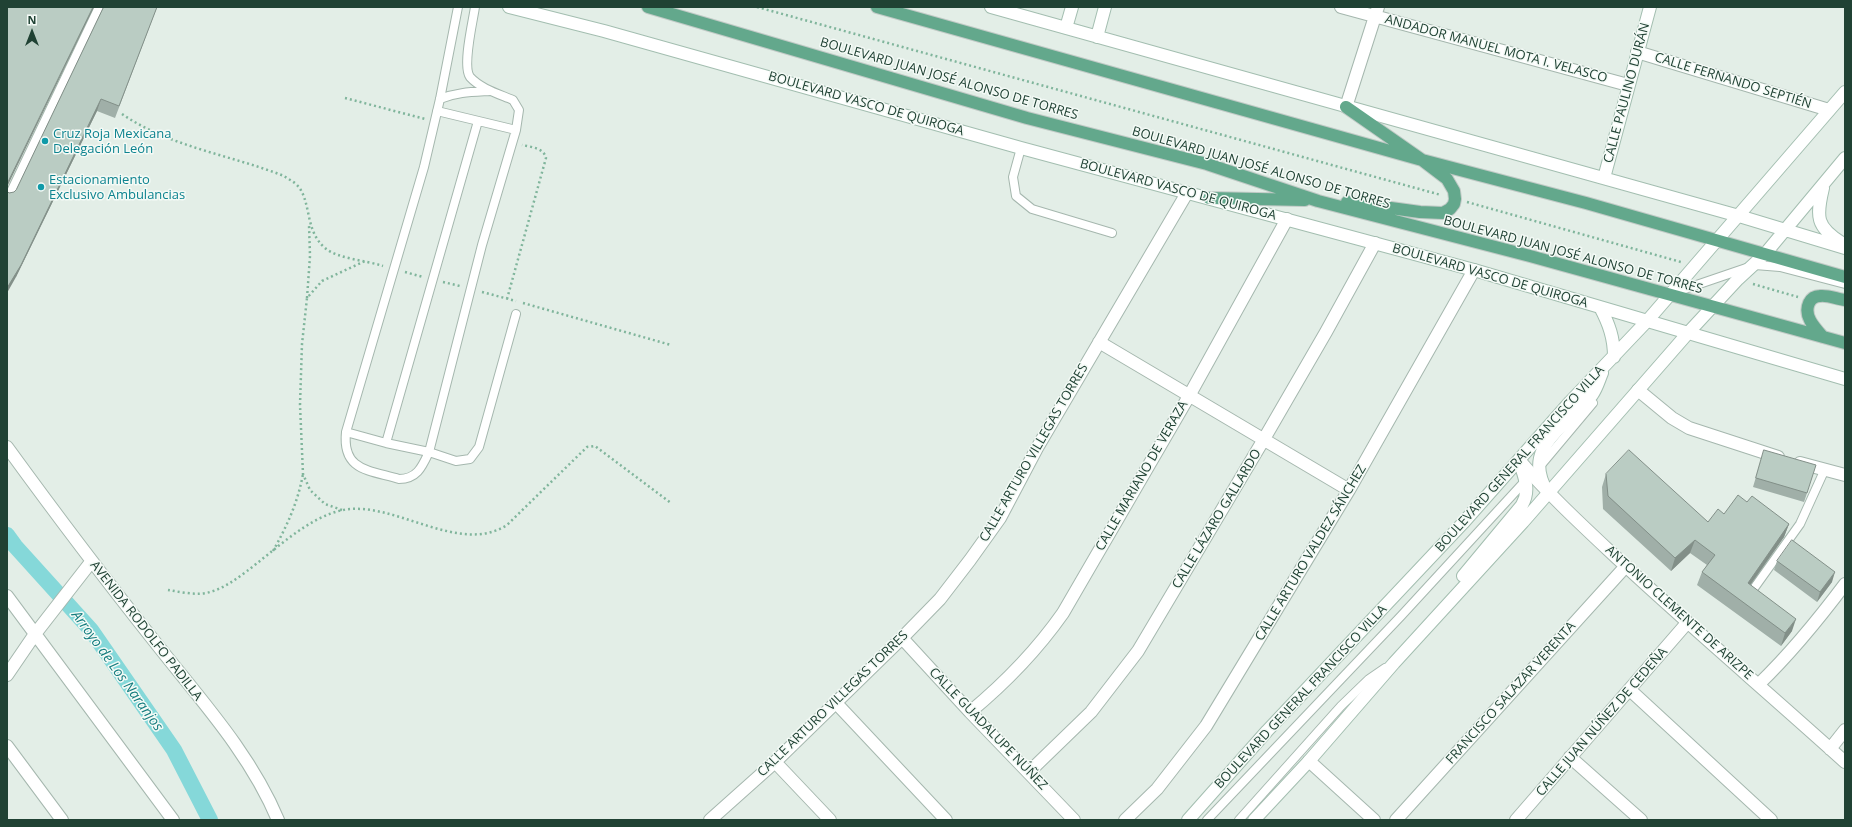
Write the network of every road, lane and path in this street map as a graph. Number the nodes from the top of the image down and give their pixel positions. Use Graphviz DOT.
graph roads {
  1 [pos="458,7"];
  2 [pos="475,7"];
  3 [pos="509,7"];
  4 [pos="648,7"];
  5 [pos="757,7"];
  6 [pos="877,7"];
  7 [pos="991,7"];
  8 [pos="1072,7"];
  9 [pos="1105,7"];
  10 [pos="1341,7"];
  11 [pos="1650,7"];
  12 [pos="96,8"];
  13 [pos="1376,12"];
  14 [pos="1066,28"];
  15 [pos="1097,37"];
  16 [pos="1637,52"];
  17 [pos="1628,85"];
  18 [pos="490,91"];
  19 [pos="1845,92"];
  20 [pos="440,99"];
  21 [pos="1346,106"];
  22 [pos="1829,110"];
  23 [pos="437,111"];
  24 [pos="122,114"];
  25 [pos="478,121"];
  26 [pos="516,130"];
  27 [pos="513,142"];
  28 [pos="1021,148"];
  29 [pos="1845,158"];
  30 [pos="1422,160"];
  31 [pos="1604,178"];
  32 [pos="1824,185"];
  33 [pos="1187,193"];
  34 [pos="1209,198"];
  35 [pos="1455,199"];
  36 [pos="7,200"];
  37 [pos="1318,201"];
  38 [pos="1739,216"];
  39 [pos="1287,219"];
  40 [pos="309,222"];
  41 [pos="1786,230"];
  42 [pos="1112,233"];
  43 [pos="1716,240"];
  44 [pos="1375,243"];
  45 [pos="1845,244"];
  46 [pos="1845,248"];
  47 [pos="1765,254"];
  48 [pos="1755,265"];
  49 [pos="1695,266"];
  50 [pos="1474,270"];
  51 [pos="1845,277"];
  52 [pos="1738,280"];
  53 [pos="1845,284"];
  54 [pos="1668,295"];
  55 [pos="307,298"];
  56 [pos="508,299"];
  57 [pos="1810,300"];
  58 [pos="1845,300"];
  59 [pos="1600,307"];
  60 [pos="1712,307"];
  61 [pos="516,314"];
  62 [pos="1648,320"];
  63 [pos="1688,332"];
  64 [pos="1823,337"];
  65 [pos="1099,342"];
  66 [pos="1845,343"];
  67 [pos="1609,362"];
  68 [pos="1845,379"];
  69 [pos="1638,390"];
  70 [pos="1188,396"];
  71 [pos="346,432"];
  72 [pos="1264,439"];
  73 [pos="386,443"];
  74 [pos="7,447"];
  75 [pos="429,452"];
  76 [pos="1519,460"];
  77 [pos="1825,469"];
  78 [pos="303,474"];
  79 [pos="1532,474"];
  80 [pos="1845,475"];
  81 [pos="1349,490"];
  82 [pos="1548,493"];
  83 [pos="671,503"];
  84 [pos="342,510"];
  85 [pos="271,553"];
  86 [pos="91,562"];
  87 [pos="1626,566"];
  88 [pos="1845,584"];
  89 [pos="168,590"];
  90 [pos="1752,591"];
  91 [pos="7,596"];
  92 [pos="1433,620"];
  93 [pos="1687,623"];
  94 [pos="35,634"];
  95 [pos="902,638"];
  96 [pos="1394,663"];
  97 [pos="7,675"];
  98 [pos="1759,684"];
  99 [pos="1630,690"];
  100 [pos="836,703"];
  101 [pos="970,712"];
  102 [pos="1845,730"];
  103 [pos="7,746"];
  104 [pos="1830,749"];
  105 [pos="1570,757"];
  106 [pos="1309,761"];
  107 [pos="775,762"];
  108 [pos="1845,762"];
  109 [pos="1029,772"];
  110 [pos="62,820"];
  111 [pos="173,820"];
  112 [pos="278,820"];
  113 [pos="711,820"];
  114 [pos="830,820"];
  115 [pos="946,820"];
  116 [pos="1074,820"];
  117 [pos="1125,820"];
  118 [pos="1188,820"];
  119 [pos="1207,820"];
  120 [pos="1239,820"];
  121 [pos="1254,820"];
  122 [pos="1374,820"];
  123 [pos="1396,820"];
  124 [pos="1516,820"];
  125 [pos="1641,820"];
  126 [pos="1771,820"];
  1 -- 20 [label="lane"];
  2 -- 18 [label="lane"];
  3 -- 28 [label="street, BOULEVARD VASCO DE QUIROGA"];
  4 -- 37 [label="main road, BOULEVARD JUAN JOSÉ ALONSO DE TORRES"];
  5 -- 35 [label="path"];
  6 -- 30 [label="main road"];
  7 -- 14 [label="street"];
  8 -- 14 [label="street"];
  9 -- 15 [label="street"];
  10 -- 13 [label="street, ANDADOR MANUEL MOTA I. VELASCO"];
  11 -- 16 [label="street, CALLE PAULINO DURÁN"];
  12 -- 36 [label="lane"];
  13 -- 17 [label="street, ANDADOR MANUEL MOTA I. VELASCO"];
  13 -- 21 [label="street"];
  14 -- 15 [label="street"];
  15 -- 21 [label="street"];
  16 -- 17 [label="street, CALLE PAULINO DURÁN"];
  16 -- 22 [label="street, CALLE FERNANDO SEPTIÉN"];
  17 -- 31 [label="street, CALLE PAULINO DURÁN"];
  18 -- 20 [label="lane"];
  18 -- 26 [label="lane"];
  19 -- 22 [label="street, BOULEVARD GENERAL FRANCISCO VILLA"];
  20 -- 23 [label="lane"];
  21 -- 30 [label="main road"];
  21 -- 31 [label="street"];
  22 -- 38 [label="street, BOULEVARD GENERAL FRANCISCO VILLA"];
  23 -- 25 [label="lane"];
  23 -- 71 [label="lane"];
  24 -- 40 [label="path"];
  25 -- 26 [label="lane"];
  25 -- 73 [label="lane"];
  26 -- 27 [label="lane"];
  27 -- 56 [label="path"];
  27 -- 75 [label="lane"];
  28 -- 33 [label="street, BOULEVARD VASCO DE QUIROGA"];
  28 -- 42 [label="lane"];
  29 -- 32 [label="street"];
  30 -- 35 [label="main road"];
  30 -- 43 [label="main road"];
  31 -- 38 [label="street"];
  32 -- 41 [label="street"];
  32 -- 45 [label="street"];
  33 -- 34 [label="street, BOULEVARD VASCO DE QUIROGA"];
  33 -- 65 [label="street, CALLE ARTURO VILLEGAS TORRES"];
  34 -- 37 [label="main road"];
  34 -- 39 [label="street, BOULEVARD VASCO DE QUIROGA"];
  35 -- 37 [label="main road"];
  35 -- 49 [label="path"];
  37 -- 54 [label="main road, BOULEVARD JUAN JOSÉ ALONSO DE TORRES"];
  38 -- 41 [label="street"];
  38 -- 43 [label="street, BOULEVARD GENERAL FRANCISCO VILLA"];
  39 -- 44 [label="street, BOULEVARD VASCO DE QUIROGA"];
  39 -- 70 [label="street, CALLE MARIANO DE VERAZA"];
  40 -- 55 [label="path"];
  40 -- 55 [label="path"];
  41 -- 46 [label="street"];
  41 -- 47 [label="street"];
  43 -- 47 [label="main road"];
  43 -- 49 [label="street, BOULEVARD GENERAL FRANCISCO VILLA"];
  44 -- 50 [label="street, BOULEVARD VASCO DE QUIROGA"];
  44 -- 72 [label="street, CALLE LÁZARO GALLARDO"];
  47 -- 48 [label="street"];
  47 -- 51 [label="main road"];
  48 -- 52 [label="street"];
  48 -- 53 [label="lane"];
  48 -- 54 [label="lane"];
  49 -- 54 [label="street, BOULEVARD GENERAL FRANCISCO VILLA"];
  50 -- 59 [label="street, BOULEVARD VASCO DE QUIROGA"];
  50 -- 81 [label="street, CALLE ARTURO VALDEZ SÁNCHEZ"];
  52 -- 57 [label="path"];
  52 -- 60 [label="street"];
  54 -- 60 [label="main road, BOULEVARD JUAN JOSÉ ALONSO DE TORRES"];
  54 -- 62 [label="street, BOULEVARD GENERAL FRANCISCO VILLA"];
  55 -- 78 [label="path"];
  57 -- 58 [label="main road"];
  57 -- 64 [label="main road"];
  59 -- 62 [label="street, BOULEVARD VASCO DE QUIROGA"];
  59 -- 67 [label="street"];
  60 -- 63 [label="street"];
  60 -- 64 [label="main road, BOULEVARD JUAN JOSÉ ALONSO DE TORRES"];
  61 -- 75 [label="lane"];
  62 -- 63 [label="street, BOULEVARD VASCO DE QUIROGA"];
  62 -- 67 [label="street, BOULEVARD GENERAL FRANCISCO VILLA"];
  63 -- 68 [label="street, BOULEVARD VASCO DE QUIROGA"];
  63 -- 69 [label="street"];
  64 -- 66 [label="main road, BOULEVARD JUAN JOSÉ ALONSO DE TORRES"];
  65 -- 70 [label="street"];
  65 -- 95 [label="street, CALLE ARTURO VILLEGAS TORRES"];
  67 -- 76 [label="street, BOULEVARD GENERAL FRANCISCO VILLA"];
  67 -- 79 [label="street"];
  69 -- 77 [label="street"];
  69 -- 82 [label="street"];
  70 -- 72 [label="street"];
  70 -- 101 [label="street, CALLE MARIANO DE VERAZA"];
  71 -- 73 [label="lane"];
  71 -- 75 [label="lane"];
  72 -- 81 [label="street"];
  72 -- 109 [label="street, CALLE LÁZARO GALLARDO"];
  73 -- 75 [label="lane"];
  74 -- 86 [label="street, AVENIDA RODOLFO PADILLA"];
  76 -- 79 [label="street"];
  76 -- 118 [label="street, BOULEVARD GENERAL FRANCISCO VILLA"];
  77 -- 80 [label="street"];
  77 -- 90 [label="lane"];
  78 -- 84 [label="path"];
  78 -- 85 [label="path"];
  79 -- 82 [label="street"];
  79 -- 92 [label="street"];
  79 -- 119 [label="lane"];
  81 -- 117 [label="street, CALLE ARTURO VALDEZ SÁNCHEZ"];
  82 -- 87 [label="street, ANTONIO CLEMENTE DE ARIZPE"];
  82 -- 92 [label="street"];
  83 -- 84 [label="path"];
  84 -- 85 [label="path"];
  85 -- 89 [label="path"];
  86 -- 94 [label="street"];
  86 -- 112 [label="street, AVENIDA RODOLFO PADILLA"];
  87 -- 93 [label="street, ANTONIO CLEMENTE DE ARIZPE"];
  87 -- 123 [label="street, FRANCISCO SALAZAR VERENTA"];
  88 -- 98 [label="street"];
  91 -- 94 [label="street"];
  92 -- 96 [label="street"];
  93 -- 98 [label="street, ANTONIO CLEMENTE DE ARIZPE"];
  93 -- 99 [label="street, CALLE JUAN NÚÑEZ DE CEDEÑA"];
  94 -- 97 [label="street"];
  94 -- 111 [label="street"];
  95 -- 100 [label="street, CALLE ARTURO VILLEGAS TORRES"];
  95 -- 101 [label="street, CALLE GUADALUPE NÚÑEZ"];
  96 -- 106 [label="street"];
  96 -- 120 [label="lane"];
  98 -- 104 [label="street, ANTONIO CLEMENTE DE ARIZPE"];
  99 -- 105 [label="street, CALLE JUAN NÚÑEZ DE CEDEÑA"];
  99 -- 126 [label="street"];
  100 -- 107 [label="street, CALLE ARTURO VILLEGAS TORRES"];
  100 -- 115 [label="street"];
  101 -- 109 [label="street, CALLE GUADALUPE NÚÑEZ"];
  102 -- 104 [label="street"];
  103 -- 110 [label="street"];
  104 -- 108 [label="street, ANTONIO CLEMENTE DE ARIZPE"];
  105 -- 124 [label="street, CALLE JUAN NÚÑEZ DE CEDEÑA"];
  105 -- 125 [label="street"];
  106 -- 121 [label="street"];
  106 -- 122 [label="street"];
  107 -- 113 [label="street, CALLE ARTURO VILLEGAS TORRES"];
  107 -- 114 [label="street"];
  109 -- 116 [label="street, CALLE GUADALUPE NÚÑEZ"];
}
